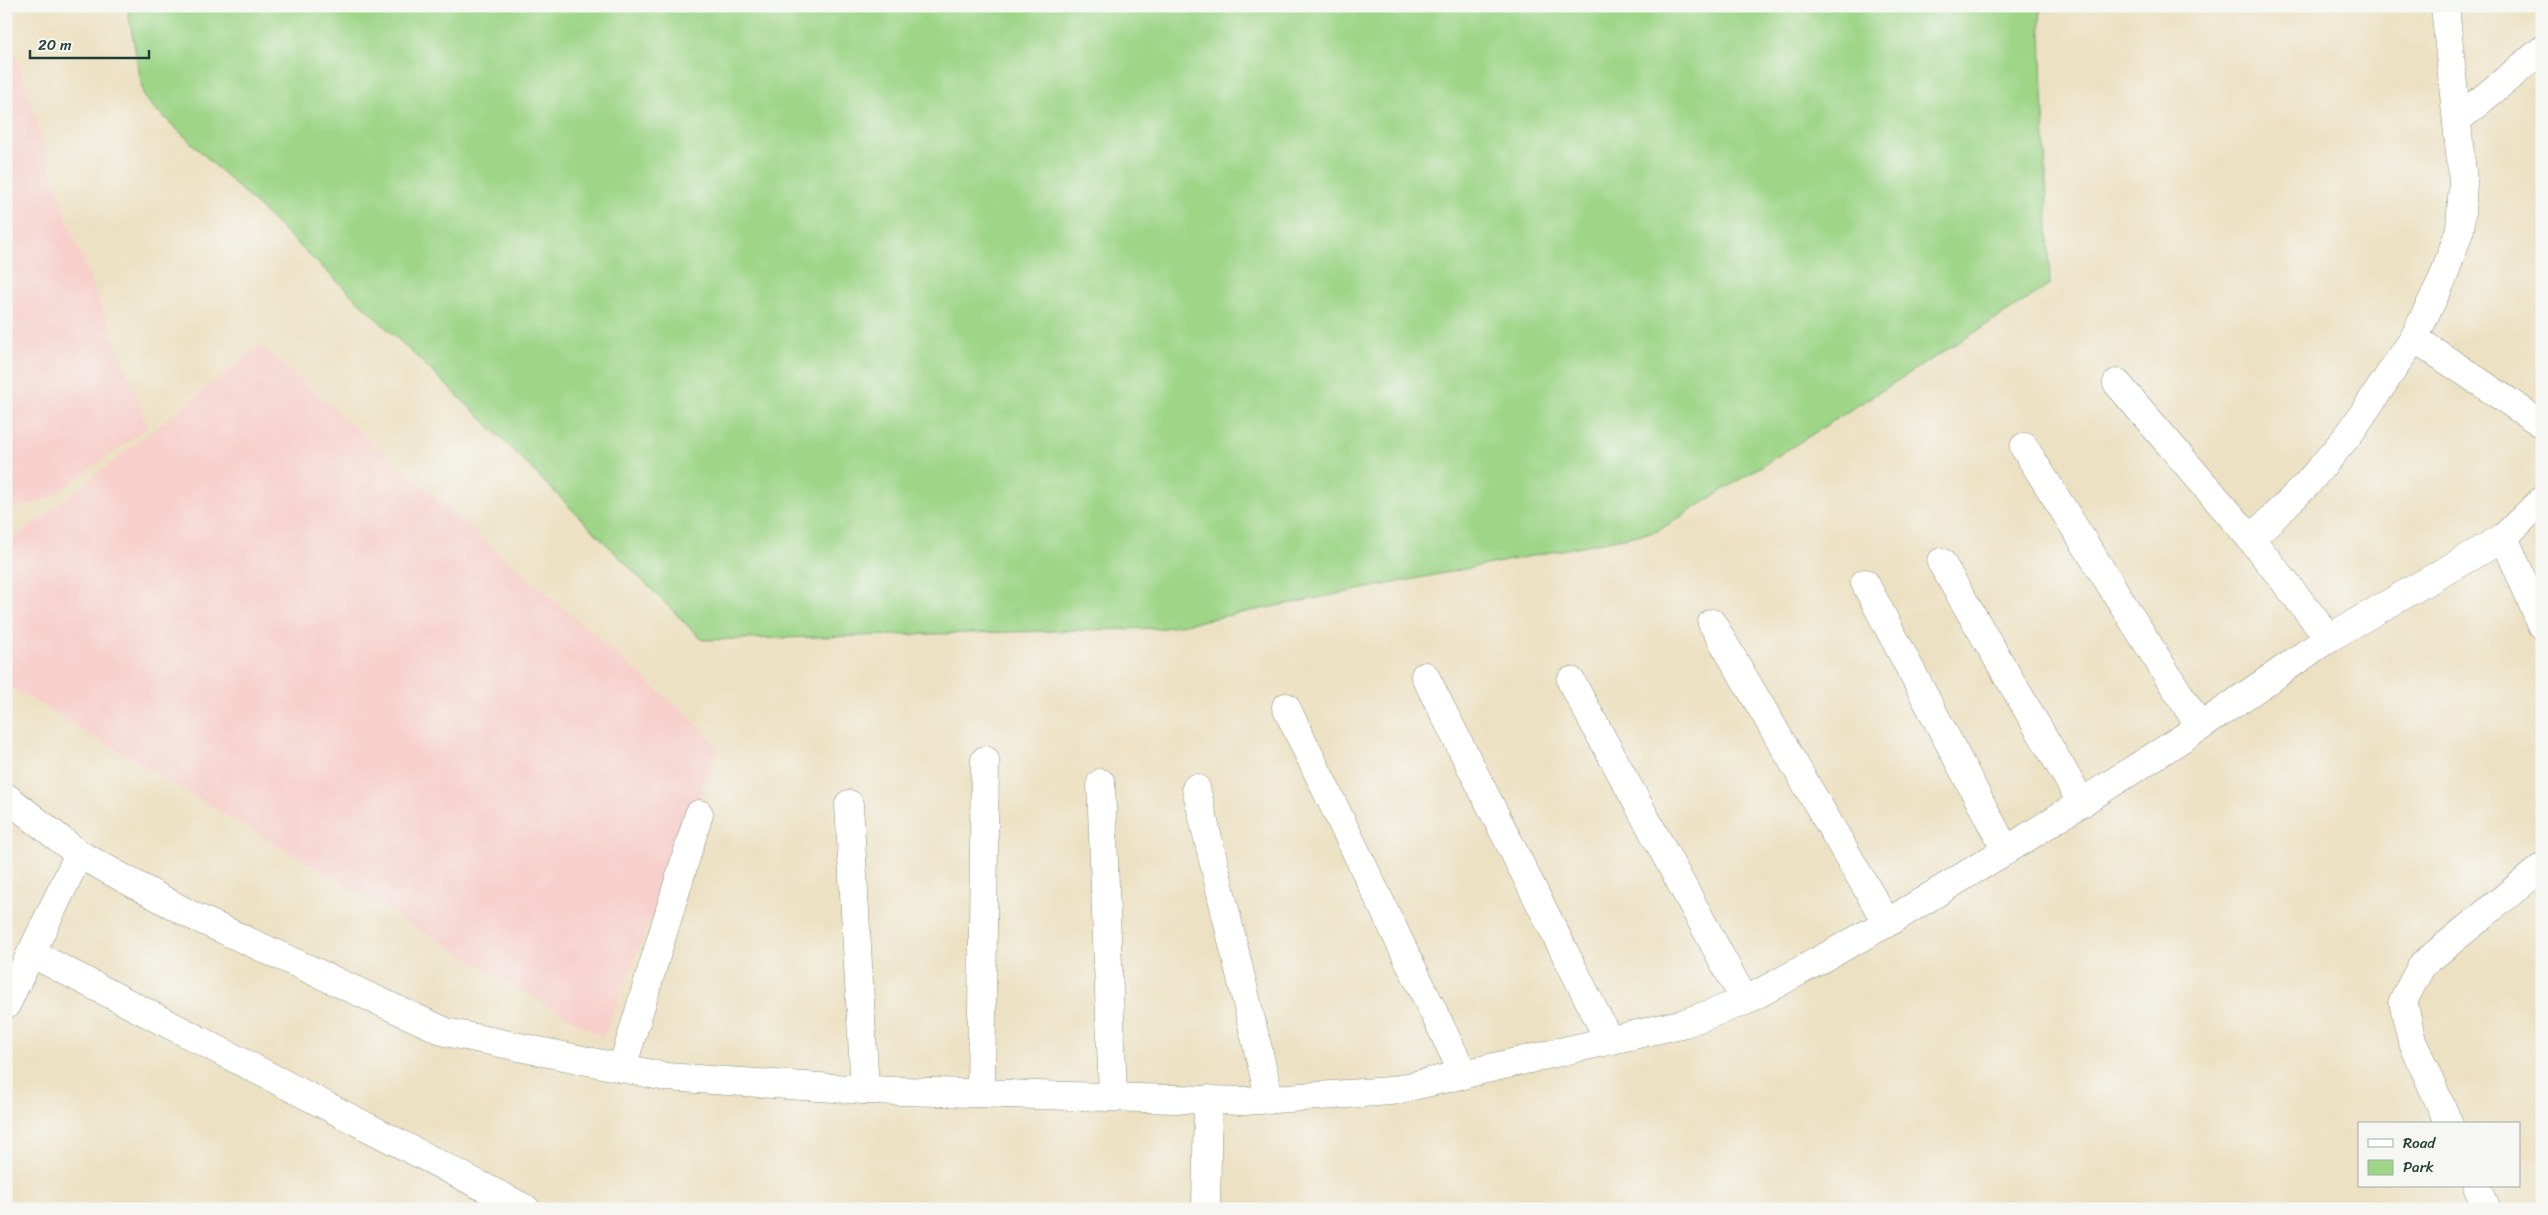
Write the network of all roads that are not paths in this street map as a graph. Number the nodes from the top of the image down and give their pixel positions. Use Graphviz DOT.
graph roads {
  1 [pos="2445,6"];
  2 [pos="2542,50"];
  3 [pos="2456,120"];
  4 [pos="2414,338"];
  5 [pos="2117,383"];
  6 [pos="2542,424"];
  7 [pos="2024,447"];
  8 [pos="2542,500"];
  9 [pos="2504,537"];
  10 [pos="2251,539"];
  11 [pos="1942,562"];
  12 [pos="1865,583"];
  13 [pos="1712,623"];
  14 [pos="2542,625"];
  15 [pos="2329,638"];
  16 [pos="1425,676"];
  17 [pos="1571,681"];
  18 [pos="1286,707"];
  19 [pos="2200,727"];
  20 [pos="985,760"];
  21 [pos="1101,783"];
  22 [pos="1196,788"];
  23 [pos="6,797"];
  24 [pos="2082,803"];
  25 [pos="849,804"];
  26 [pos="699,814"];
  27 [pos="2006,851"];
  28 [pos="79,854"];
  29 [pos="2542,867"];
  30 [pos="1887,923"];
  31 [pos="31,953"];
  32 [pos="1745,1000"];
  33 [pos="6,1005"];
  34 [pos="1609,1040"];
  35 [pos="622,1068"];
  36 [pos="1464,1075"];
  37 [pos="864,1090"];
  38 [pos="981,1093"];
  39 [pos="1113,1096"];
  40 [pos="1208,1098"];
  41 [pos="1270,1100"];
  42 [pos="2448,1122"];
  43 [pos="2478,1188"];
  44 [pos="526,1209"];
  45 [pos="1206,1209"];
  46 [pos="2487,1209"];
  1 -- 3 [label="street"];
  2 -- 3 [label="street"];
  3 -- 4 [label="street"];
  4 -- 6 [label="street"];
  4 -- 10 [label="street"];
  5 -- 10 [label="street"];
  7 -- 19 [label="street"];
  8 -- 9 [label="street"];
  9 -- 14 [label="street"];
  9 -- 15 [label="street"];
  10 -- 15 [label="street"];
  11 -- 24 [label="street"];
  12 -- 27 [label="street"];
  13 -- 30 [label="street"];
  15 -- 19 [label="street"];
  16 -- 34 [label="street"];
  17 -- 32 [label="street"];
  18 -- 36 [label="street"];
  19 -- 24 [label="street"];
  20 -- 38 [label="street"];
  21 -- 39 [label="street"];
  22 -- 41 [label="street"];
  23 -- 28 [label="street"];
  24 -- 27 [label="street"];
  25 -- 37 [label="street"];
  26 -- 35 [label="street"];
  27 -- 30 [label="street"];
  28 -- 31 [label="street"];
  28 -- 35 [label="street"];
  29 -- 42 [label="street"];
  30 -- 32 [label="street"];
  31 -- 33 [label="street"];
  31 -- 44 [label="street"];
  32 -- 34 [label="street"];
  34 -- 36 [label="street"];
  35 -- 37 [label="street"];
  36 -- 41 [label="street"];
  37 -- 38 [label="street"];
  38 -- 39 [label="street"];
  39 -- 40 [label="street"];
  40 -- 41 [label="street"];
  40 -- 45 [label="street"];
  43 -- 46 [label="street"];
}
